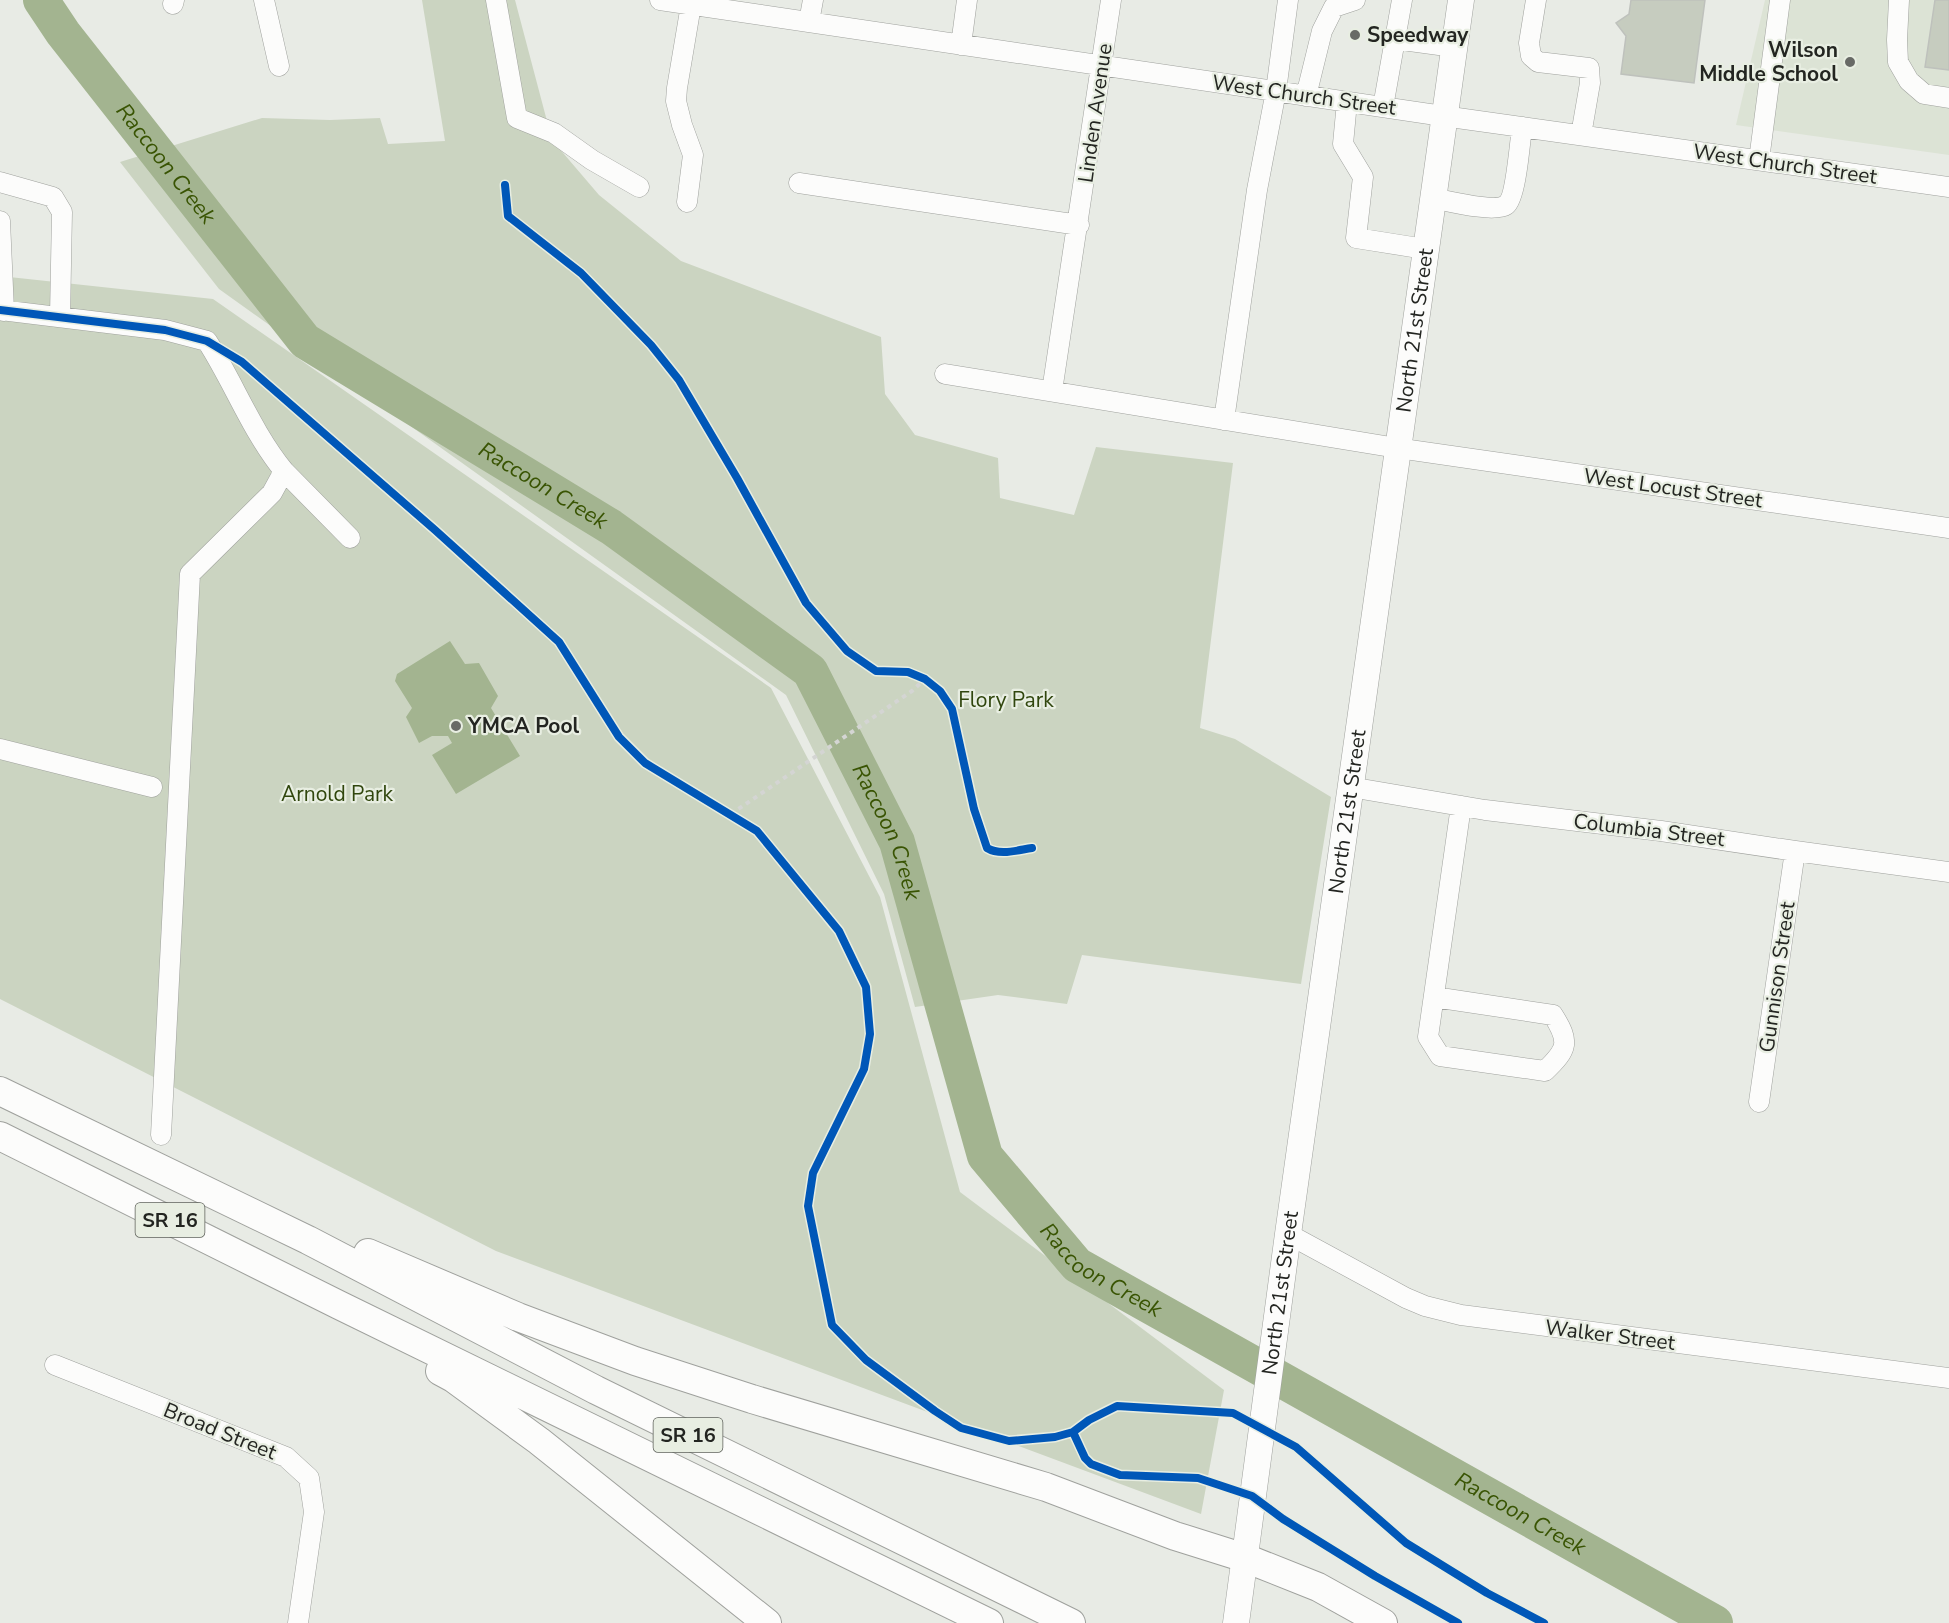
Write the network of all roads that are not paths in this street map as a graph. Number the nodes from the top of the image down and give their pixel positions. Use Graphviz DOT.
graph roads {
  1 [pos="264,0"];
  2 [pos="496,0"];
  3 [pos="660,0"];
  4 [pos="813,0"];
  5 [pos="967,0"];
  6 [pos="1111,0"];
  7 [pos="1287,0"];
  8 [pos="1355,0"];
  9 [pos="1402,0"];
  10 [pos="1461,0"];
  11 [pos="1536,0"];
  12 [pos="1780,0"];
  13 [pos="1899,0"];
  14 [pos="690,5"];
  15 [pos="809,22"];
  16 [pos="1395,39"];
  17 [pos="961,45"];
  18 [pos="1454,47"];
  19 [pos="1102,65"];
  20 [pos="279,66"];
  21 [pos="1276,91"];
  22 [pos="1306,96"];
  23 [pos="1949,98"];
  24 [pos="1347,102"];
  25 [pos="1383,107"];
  26 [pos="1443,116"];
  27 [pos="1522,127"];
  28 [pos="1581,135"];
  29 [pos="1758,160"];
  30 [pos="0,182"];
  31 [pos="799,183"];
  32 [pos="639,187"];
  33 [pos="1949,187"];
  34 [pos="1432,198"];
  35 [pos="687,202"];
  36 [pos="0,221"];
  37 [pos="1079,225"];
  38 [pos="1425,249"];
  39 [pos="2,310"];
  40 [pos="60,317"];
  41 [pos="945,374"];
  42 [pos="1052,391"];
  43 [pos="1224,420"];
  44 [pos="1397,448"];
  45 [pos="284,471"];
  46 [pos="1949,528"];
  47 [pos="350,538"];
  48 [pos="0,749"];
  49 [pos="152,786"];
  50 [pos="1350,787"];
  51 [pos="1461,806"];
  52 [pos="1795,851"];
  53 [pos="1949,872"];
  54 [pos="1434,997"];
  55 [pos="0,1090"];
  56 [pos="1759,1102"];
  57 [pos="161,1135"];
  58 [pos="0,1136"];
  59 [pos="1288,1234"];
  60 [pos="308,1240"];
  61 [pos="339,1305"];
  62 [pos="55,1365"];
  63 [pos="1949,1378"];
  64 [pos="1245,1558"];
  65 [pos="298,1623"];
  66 [pos="767,1623"];
  67 [pos="989,1623"];
  68 [pos="1071,1623"];
  69 [pos="1236,1623"];
  70 [pos="1383,1623"];
  1 -- 20 [label="street"];
  2 -- 32 [label="street"];
  3 -- 14 [label="street, West Church Street"];
  4 -- 15 [label="street"];
  5 -- 17 [label="street"];
  6 -- 19 [label="street, Linden Avenue"];
  7 -- 21 [label="street"];
  8 -- 22 [label="street"];
  9 -- 16 [label="street"];
  10 -- 18 [label="main road, North 21st Street"];
  11 -- 28 [label="street"];
  12 -- 29 [label="street"];
  13 -- 23 [label="street"];
  14 -- 15 [label="street, West Church Street"];
  14 -- 35 [label="street"];
  15 -- 17 [label="street, West Church Street"];
  16 -- 18 [label="street"];
  16 -- 25 [label="street"];
  17 -- 19 [label="street, West Church Street"];
  18 -- 26 [label="main road, North 21st Street"];
  19 -- 21 [label="street, West Church Street"];
  19 -- 37 [label="street, Linden Avenue"];
  21 -- 22 [label="street, West Church Street"];
  21 -- 43 [label="street"];
  22 -- 24 [label="street, West Church Street"];
  24 -- 25 [label="street, West Church Street"];
  24 -- 38 [label="street"];
  25 -- 26 [label="street, West Church Street"];
  26 -- 27 [label="street, West Church Street"];
  26 -- 34 [label="main road, North 21st Street"];
  27 -- 28 [label="street, West Church Street"];
  27 -- 34 [label="street"];
  28 -- 29 [label="street, West Church Street"];
  29 -- 33 [label="street, West Church Street"];
  30 -- 40 [label="street"];
  31 -- 37 [label="street"];
  34 -- 38 [label="main road, North 21st Street"];
  36 -- 39 [label="street"];
  37 -- 42 [label="street, Linden Avenue"];
  38 -- 44 [label="main road, North 21st Street"];
  39 -- 40 [label="street"];
  40 -- 45 [label="street"];
  41 -- 42 [label="street, West Locust Street"];
  42 -- 43 [label="street, West Locust Street"];
  43 -- 44 [label="street, West Locust Street"];
  44 -- 46 [label="street, West Locust Street"];
  44 -- 50 [label="main road, North 21st Street"];
  45 -- 47 [label="street"];
  45 -- 57 [label="street"];
  48 -- 49 [label="street"];
  50 -- 51 [label="street, Columbia Street"];
  50 -- 59 [label="main road, North 21st Street"];
  51 -- 52 [label="street, Columbia Street"];
  51 -- 54 [label="street"];
  52 -- 53 [label="street, Columbia Street"];
  52 -- 56 [label="street, Gunnison Street"];
  54 -- 54 [label="street"];
  55 -- 60 [label="highway, SR 16"];
  58 -- 61 [label="highway, SR 16"];
  59 -- 63 [label="street, Walker Street"];
  59 -- 64 [label="main road, North 21st Street"];
  60 -- 64 [label="highway"];
  60 -- 68 [label="highway, SR 16"];
  61 -- 66 [label="highway"];
  61 -- 67 [label="highway, SR 16"];
  62 -- 65 [label="street, Broad Street"];
  64 -- 69 [label="main road, North 21st Street"];
  64 -- 70 [label="highway"];
}
